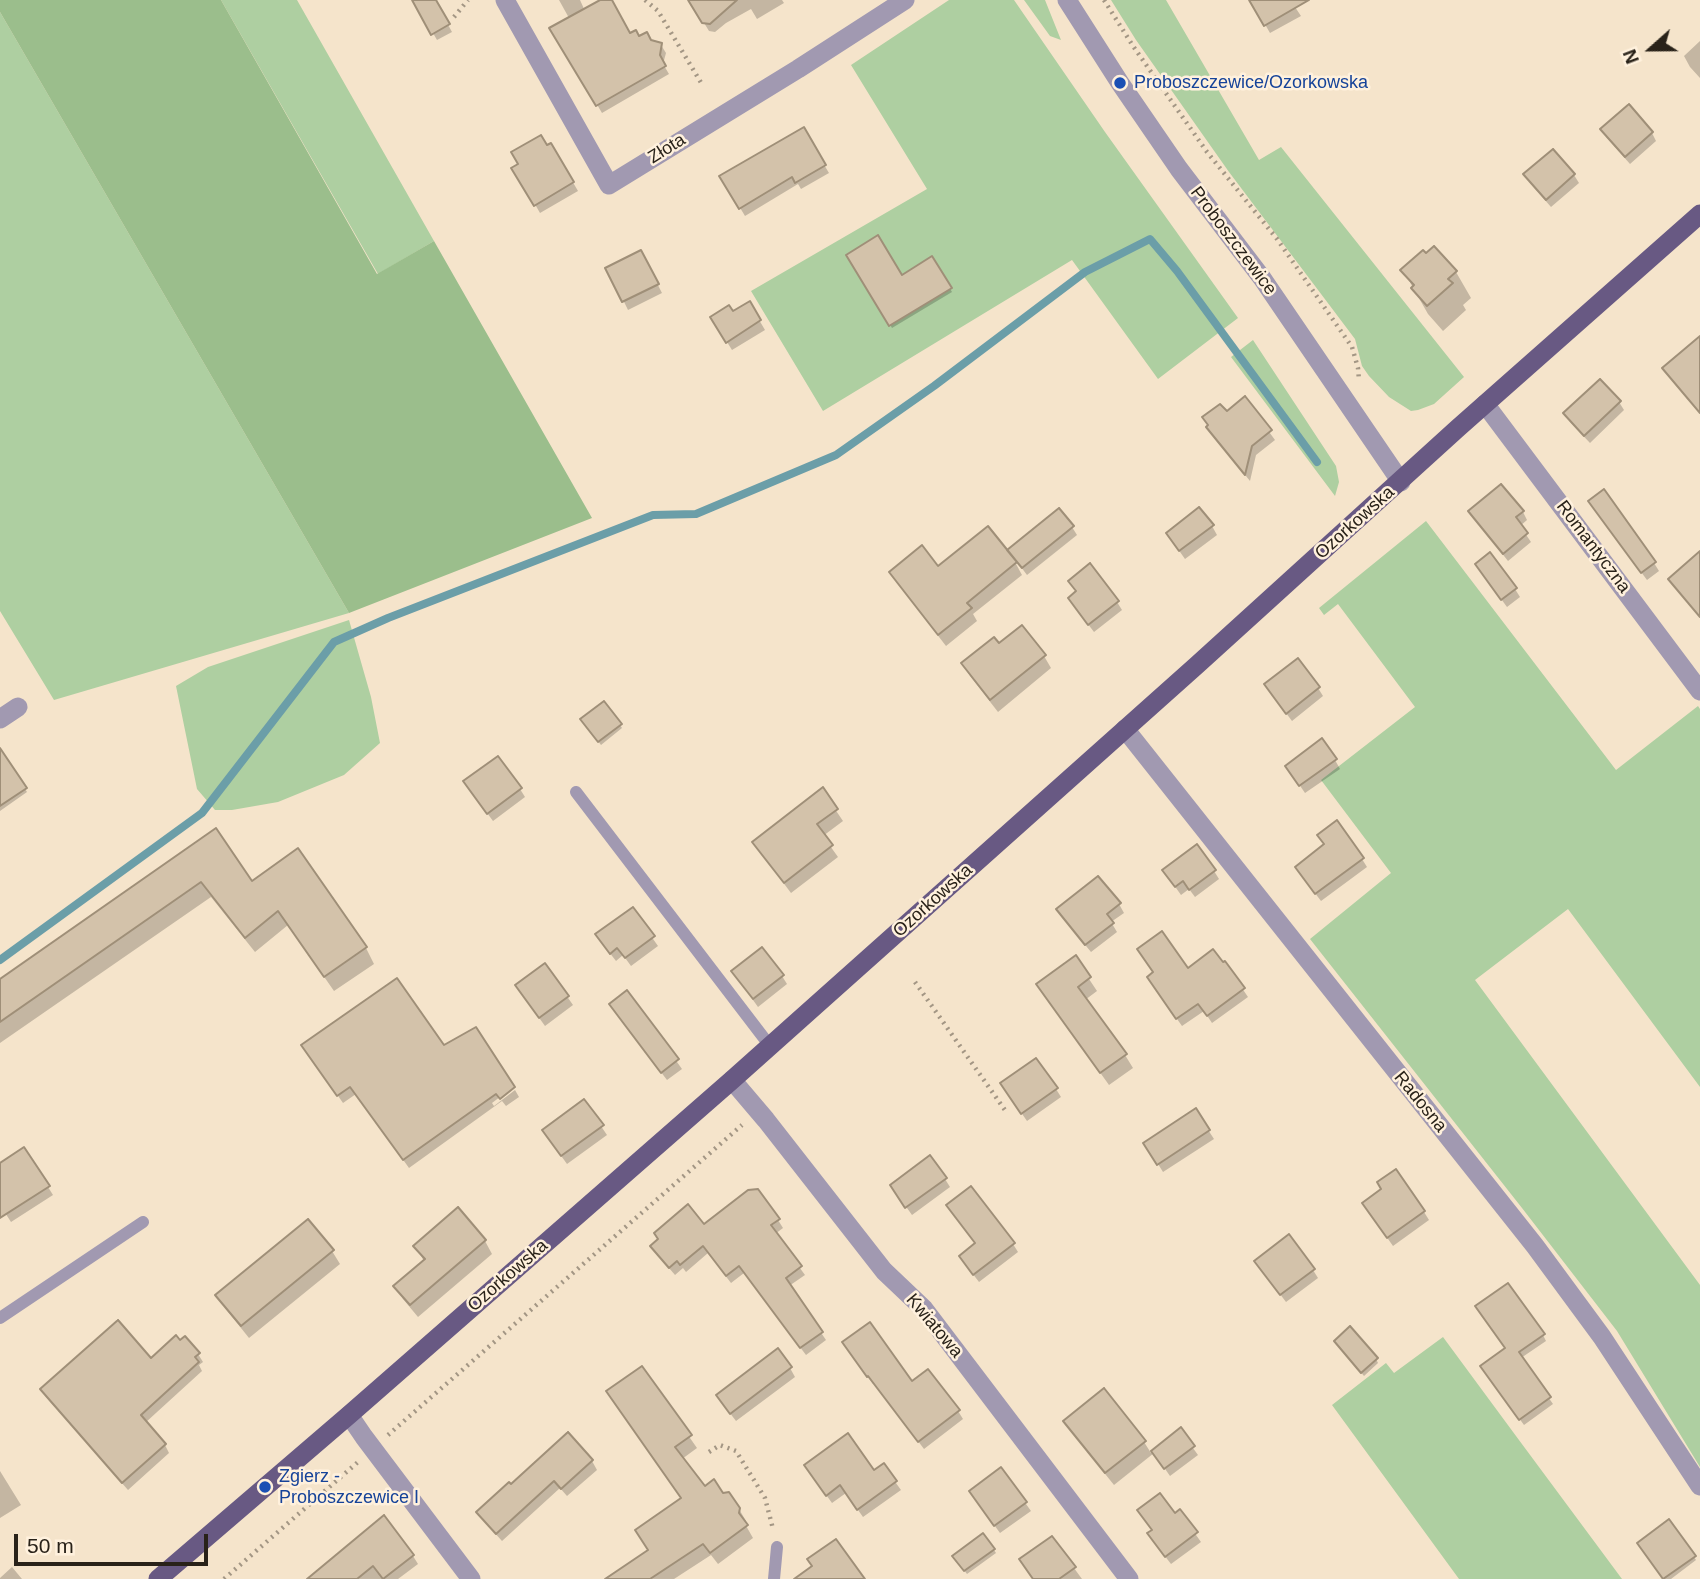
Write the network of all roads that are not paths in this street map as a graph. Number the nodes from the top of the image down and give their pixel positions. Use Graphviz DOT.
graph roads {
  1 [pos="505,0"];
  2 [pos="905,0"];
  3 [pos="1067,0"];
  4 [pos="1700,214"];
  5 [pos="1485,404"];
  6 [pos="1401,482"];
  7 [pos="1700,691"];
  8 [pos="18,707"];
  9 [pos="0,719"];
  10 [pos="1125,729"];
  11 [pos="576,792"];
  12 [pos="770,1046"];
  13 [pos="732,1080"];
  14 [pos="143,1222"];
  15 [pos="0,1318"];
  16 [pos="349,1415"];
  17 [pos="1700,1486"];
  18 [pos="778,1547"];
  19 [pos="158,1579"];
  20 [pos="471,1579"];
  21 [pos="774,1579"];
  22 [pos="1129,1579"];
  1 -- 2 [label="street, Złota"];
  3 -- 6 [label="street, Proboszczewice"];
  4 -- 5 [label="main road, Ozorkowska"];
  5 -- 6 [label="main road, Ozorkowska"];
  5 -- 7 [label="street, Romantyczna"];
  6 -- 10 [label="main road, Ozorkowska"];
  8 -- 9 [label="street"];
  10 -- 12 [label="main road, Ozorkowska"];
  10 -- 17 [label="street, Radosna"];
  11 -- 12 [label="lane"];
  12 -- 13 [label="main road, Ozorkowska"];
  13 -- 16 [label="main road, Ozorkowska"];
  13 -- 22 [label="street, Kwiatowa"];
  14 -- 15 [label="lane"];
  16 -- 19 [label="main road, Ozorkowska"];
  16 -- 20 [label="street"];
  18 -- 21 [label="lane"];
}
